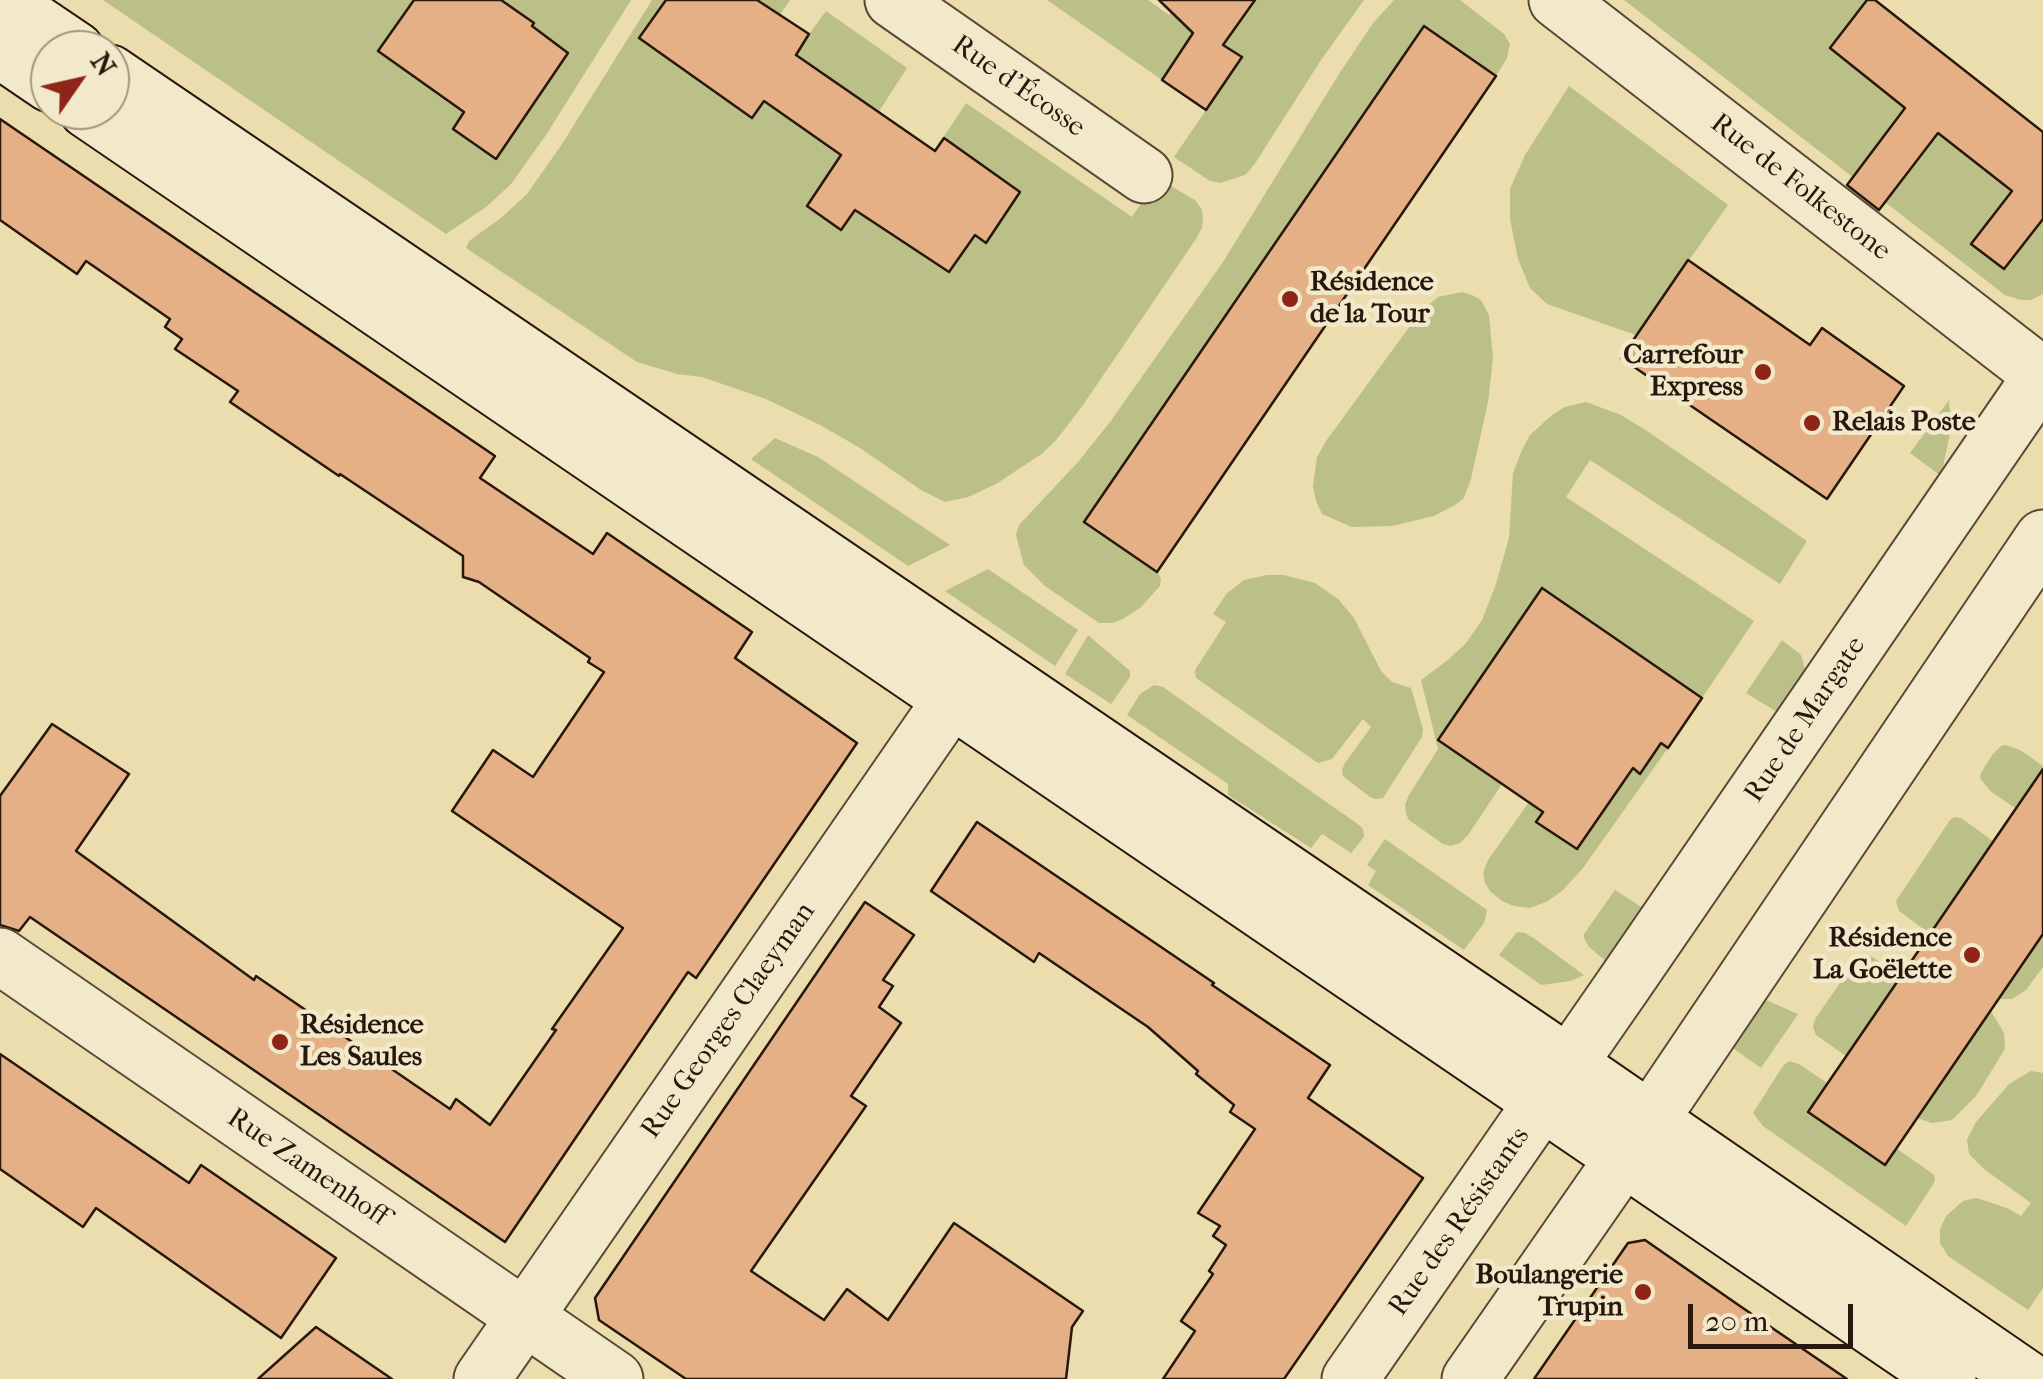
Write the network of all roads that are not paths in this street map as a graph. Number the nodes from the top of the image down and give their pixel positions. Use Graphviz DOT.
graph roads {
  1 [pos="2,0"];
  2 [pos="893,0"];
  3 [pos="1558,0"];
  4 [pos="46,30"];
  5 [pos="0,50"];
  6 [pos="30,70"];
  7 [pos="130,88"];
  8 [pos="119,130"];
  9 [pos="1144,175"];
  10 [pos="2042,376"];
  11 [pos="2043,538"];
  12 [pos="964,681"];
  13 [pos="0,956"];
  14 [pos="1556,1083"];
  15 [pos="1636,1138"];
  16 [pos="524,1317"];
  17 [pos="482,1379"];
  18 [pos="616,1379"];
  19 [pos="1350,1379"];
  20 [pos="1470,1379"];
  21 [pos="1948,1379"];
  22 [pos="2028,1379"];
  1 -- 4 [label="street"];
  2 -- 9 [label="street, Rue d'Écosse"];
  3 -- 10 [label="street, Rue de Folkestone"];
  5 -- 6 [label="street"];
  7 -- 12 [label="street"];
  8 -- 12 [label="street"];
  10 -- 14 [label="street, Rue de Margate"];
  11 -- 15 [label="street"];
  12 -- 14 [label="street"];
  12 -- 16 [label="street, Rue Georges Claeyman"];
  13 -- 16 [label="street, Rue Zamenhoff"];
  14 -- 15 [label="street"];
  14 -- 19 [label="street, Rue des Résistants"];
  15 -- 20 [label="street"];
  15 -- 21 [label="street"];
  15 -- 22 [label="street"];
  16 -- 17 [label="street, Rue Georges Claeyman"];
  16 -- 18 [label="street, Rue Zamenhoff"];
}
